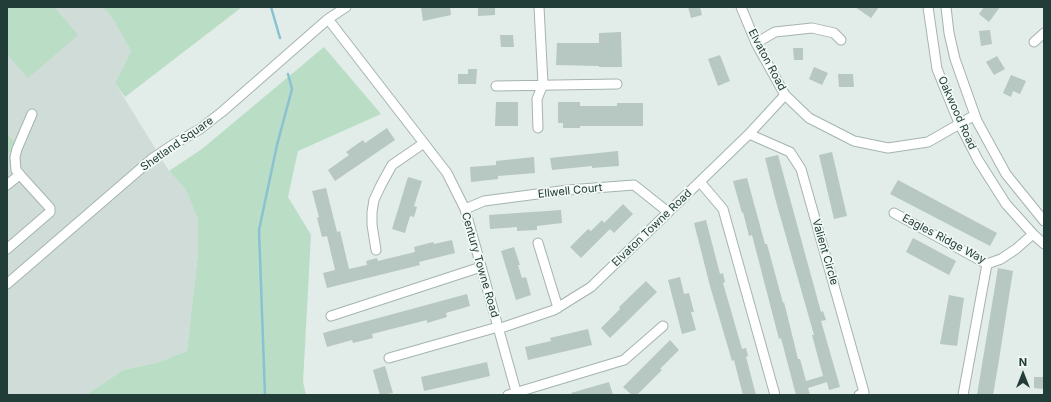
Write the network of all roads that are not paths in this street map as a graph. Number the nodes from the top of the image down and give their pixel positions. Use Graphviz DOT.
graph roads {
  1 [pos="346,7"];
  2 [pos="539,7"];
  3 [pos="742,7"];
  4 [pos="928,7"];
  5 [pos="946,7"];
  6 [pos="328,19"];
  7 [pos="1044,33"];
  8 [pos="841,40"];
  9 [pos="1034,42"];
  10 [pos="756,43"];
  11 [pos="543,84"];
  12 [pos="617,84"];
  13 [pos="496,86"];
  14 [pos="785,95"];
  15 [pos="32,114"];
  16 [pos="975,115"];
  17 [pos="959,123"];
  18 [pos="538,128"];
  19 [pos="750,134"];
  20 [pos="424,144"];
  21 [pos="21,176"];
  22 [pos="700,182"];
  23 [pos="7,185"];
  24 [pos="465,209"];
  25 [pos="668,212"];
  26 [pos="894,213"];
  27 [pos="1044,221"];
  28 [pos="1033,234"];
  29 [pos="538,243"];
  30 [pos="1044,244"];
  31 [pos="7,248"];
  32 [pos="376,250"];
  33 [pos="987,264"];
  34 [pos="481,267"];
  35 [pos="7,284"];
  36 [pos="558,308"];
  37 [pos="331,316"];
  38 [pos="663,326"];
  39 [pos="498,328"];
  40 [pos="389,358"];
  41 [pos="514,394"];
  42 [pos="775,395"];
  43 [pos="859,395"];
  44 [pos="963,395"];
  1 -- 6 [label="street, Shetland Square"];
  2 -- 11 [label="street"];
  3 -- 10 [label="street, Elvaton Road"];
  4 -- 17 [label="street, Oakwood Road"];
  5 -- 16 [label="street, Oakwood Road"];
  6 -- 20 [label="street, Century Towne Road"];
  6 -- 35 [label="street, Shetland Square"];
  7 -- 9 [label="street"];
  8 -- 10 [label="street"];
  10 -- 14 [label="street, Elvaton Road"];
  11 -- 12 [label="street"];
  11 -- 13 [label="street"];
  11 -- 18 [label="street"];
  14 -- 17 [label="street, Elvaton Road"];
  14 -- 19 [label="street, Elvaton Towne Road"];
  15 -- 21 [label="street"];
  16 -- 17 [label="street, Elvaton Road"];
  16 -- 27 [label="street, Oakwood Road"];
  17 -- 28 [label="street, Oakwood Road"];
  19 -- 22 [label="street, Elvaton Towne Road"];
  19 -- 43 [label="street, Valient Circle"];
  20 -- 24 [label="street, Century Towne Road"];
  20 -- 32 [label="street"];
  21 -- 23 [label="street"];
  21 -- 31 [label="street"];
  22 -- 25 [label="street, Elvaton Towne Road"];
  22 -- 42 [label="street"];
  24 -- 25 [label="street, Ellwell Court"];
  24 -- 34 [label="street, Century Towne Road"];
  25 -- 36 [label="street, Elvaton Towne Road"];
  26 -- 33 [label="street, Eagles Ridge Way"];
  28 -- 30 [label="street, Oakwood Road"];
  28 -- 33 [label="street, Eagles Ridge Way"];
  29 -- 36 [label="street"];
  33 -- 44 [label="street"];
  34 -- 37 [label="street"];
  34 -- 39 [label="street, Century Towne Road"];
  36 -- 39 [label="street, Elvaton Towne Road"];
  38 -- 41 [label="street"];
  39 -- 40 [label="street, Elvaton Towne Road"];
  39 -- 41 [label="street, Century Towne Road"];
}
